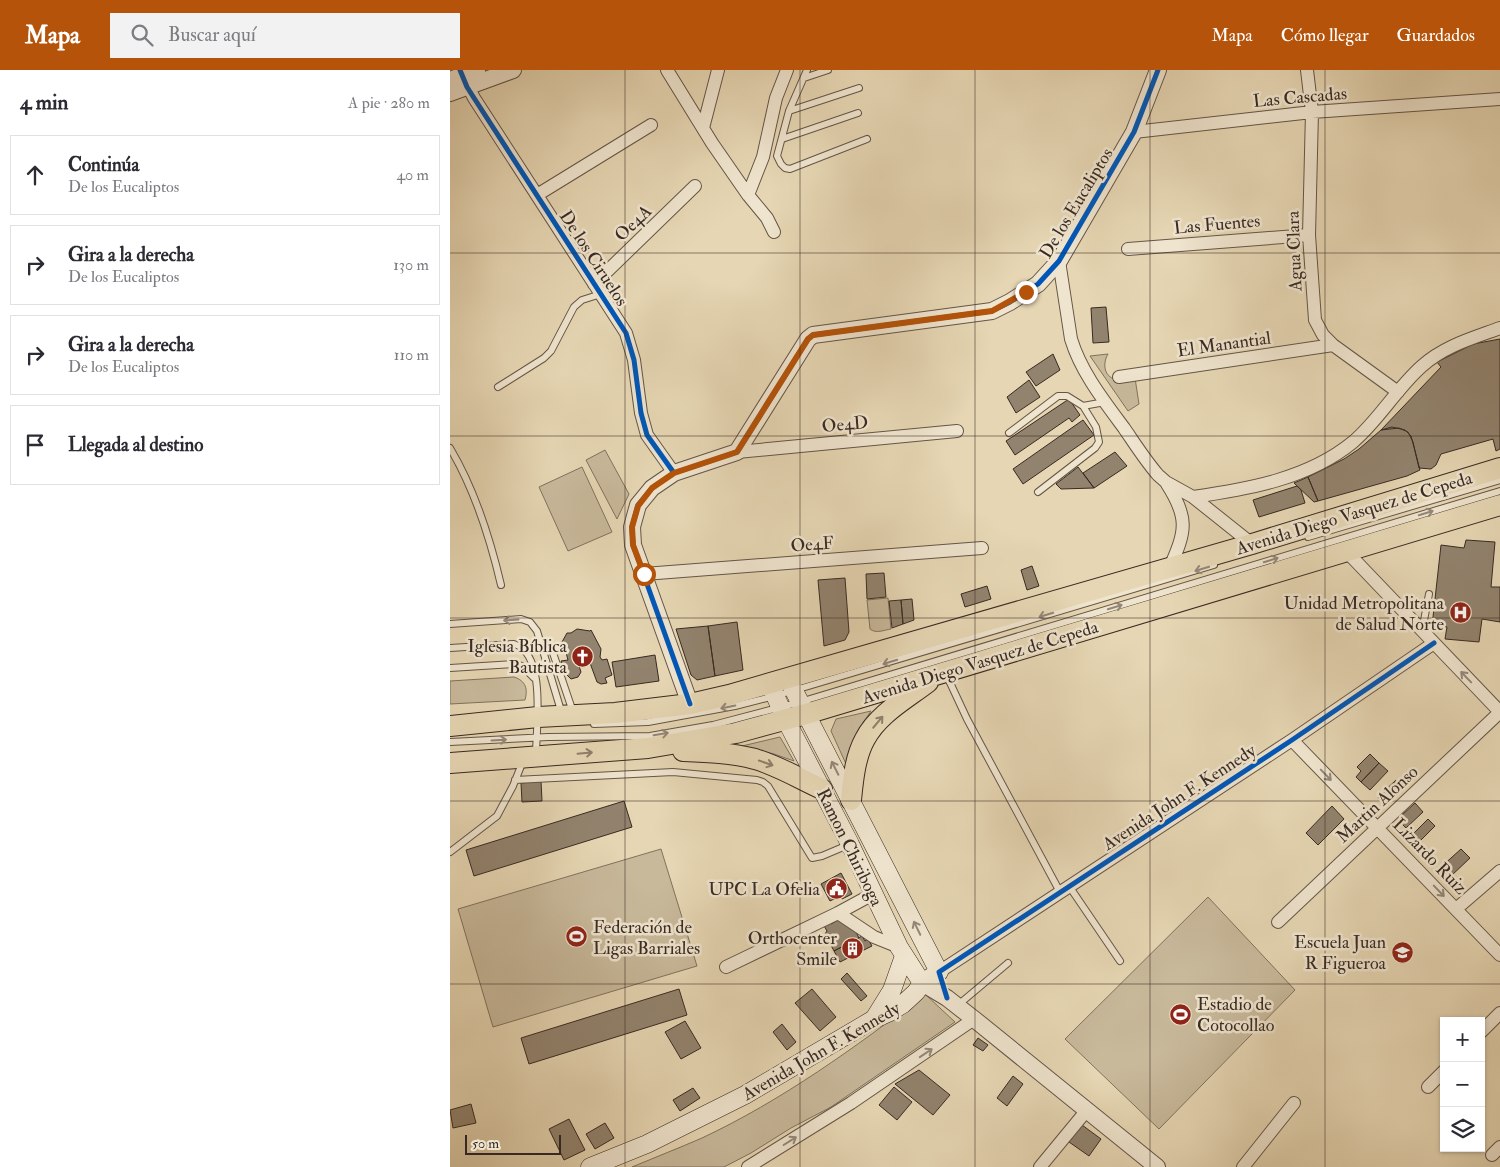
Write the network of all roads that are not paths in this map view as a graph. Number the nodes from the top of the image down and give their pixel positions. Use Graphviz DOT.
graph roads {
  1 [pos="513,70"];
  2 [pos="667,70"];
  3 [pos="718,70"];
  4 [pos="787,70"];
  5 [pos="806,70"];
  6 [pos="828,70"];
  7 [pos="1158,70"];
  8 [pos="1307,70"];
  9 [pos="463,76"];
  10 [pos="804,78"];
  11 [pos="859,88"];
  12 [pos="450,93"];
  13 [pos="1500,99"];
  14 [pos="789,111"];
  15 [pos="1312,112"];
  16 [pos="858,113"];
  17 [pos="651,125"];
  18 [pos="703,128"];
  19 [pos="1134,132"];
  20 [pos="782,139"];
  21 [pos="867,139"];
  22 [pos="695,186"];
  23 [pos="537,195"];
  24 [pos="748,195"];
  25 [pos="774,232"];
  26 [pos="1309,235"];
  27 [pos="1128,249"];
  28 [pos="1059,261"];
  29 [pos="598,289"];
  30 [pos="1500,328"];
  31 [pos="1333,345"];
  32 [pos="1119,376"];
  33 [pos="498,387"];
  34 [pos="1398,392"];
  35 [pos="1105,402"];
  36 [pos="1083,406"];
  37 [pos="958,431"];
  38 [pos="1009,433"];
  39 [pos="450,448"];
  40 [pos="737,452"];
  41 [pos="1500,468"];
  42 [pos="674,473"];
  43 [pos="1500,480"];
  44 [pos="1166,482"];
  45 [pos="1500,491"];
  46 [pos="1038,492"];
  47 [pos="1193,496"];
  48 [pos="1500,505"];
  49 [pos="1301,539"];
  50 [pos="1252,544"];
  51 [pos="982,548"];
  52 [pos="1347,552"];
  53 [pos="1225,562"];
  54 [pos="1170,567"];
  55 [pos="644,574"];
  56 [pos="501,586"];
  57 [pos="1429,594"];
  58 [pos="450,624"];
  59 [pos="1422,632"];
  60 [pos="1434,643"];
  61 [pos="551,647"];
  62 [pos="450,648"];
  63 [pos="450,668"];
  64 [pos="942,673"];
  65 [pos="537,683"];
  66 [pos="787,699"];
  67 [pos="690,704"];
  68 [pos="1500,712"];
  69 [pos="538,716"];
  70 [pos="573,719"];
  71 [pos="450,726"];
  72 [pos="1292,740"];
  73 [pos="450,742"];
  74 [pos="648,748"];
  75 [pos="532,751"];
  76 [pos="450,763"];
  77 [pos="515,780"];
  78 [pos="822,789"];
  79 [pos="851,800"];
  80 [pos="1377,827"];
  81 [pos="850,844"];
  82 [pos="450,852"];
  83 [pos="1500,871"];
  84 [pos="1065,889"];
  85 [pos="873,894"];
  86 [pos="1456,909"];
  87 [pos="838,913"];
  88 [pos="1278,922"];
  89 [pos="901,951"];
  90 [pos="1500,955"];
  91 [pos="1120,961"];
  92 [pos="1008,962"];
  93 [pos="726,967"];
  94 [pos="939,972"];
  95 [pos="922,983"];
  96 [pos="952,1002"];
  97 [pos="1500,1013"];
  98 [pos="874,1019"];
  99 [pos="974,1019"];
  100 [pos="1485,1028"];
  101 [pos="1440,1075"];
  102 [pos="1428,1087"];
  103 [pos="1294,1103"];
  104 [pos="1087,1110"];
  105 [pos="590,1167"];
  106 [pos="748,1167"];
  107 [pos="1040,1167"];
  108 [pos="1157,1167"];
  109 [pos="1243,1167"];
  1 -- 9 [label="street"];
  2 -- 18 [label="street"];
  3 -- 18 [label="street"];
  4 -- 24 [label="street"];
  5 -- 10 [label="lane"];
  6 -- 10 [label="lane"];
  7 -- 19 [label="street, De los Eucaliptos"];
  8 -- 15 [label="street, Agua Clara"];
  9 -- 12 [label="street"];
  9 -- 23 [label="street, De los Ciruelos"];
  10 -- 14 [label="lane"];
  11 -- 14 [label="lane"];
  13 -- 15 [label="street, Las Cascadas"];
  14 -- 20 [label="lane"];
  15 -- 19 [label="street, Las Cascadas"];
  15 -- 26 [label="street, Agua Clara"];
  16 -- 20 [label="lane"];
  17 -- 23 [label="street"];
  18 -- 24 [label="street"];
  19 -- 28 [label="street, De los Eucaliptos"];
  20 -- 21 [label="lane"];
  22 -- 29 [label="street, Oe4A"];
  23 -- 29 [label="street, De los Ciruelos"];
  24 -- 25 [label="street"];
  26 -- 27 [label="street, Las Fuentes"];
  26 -- 31 [label="street, Agua Clara"];
  28 -- 35 [label="street"];
  28 -- 40 [label="street, De los Eucaliptos"];
  29 -- 33 [label="lane"];
  29 -- 42 [label="street, De los Ciruelos"];
  30 -- 34 [label="street"];
  31 -- 32 [label="street, El Manantial"];
  31 -- 34 [label="street, Agua Clara"];
  34 -- 47 [label="street"];
  35 -- 36 [label="lane"];
  35 -- 44 [label="street"];
  36 -- 38 [label="lane"];
  36 -- 46 [label="lane"];
  37 -- 40 [label="street, Oe4D"];
  39 -- 56 [label="lane"];
  40 -- 42 [label="street"];
  41 -- 50 [label="main road, Avenida Diego Vasquez de Cepeda"];
  42 -- 55 [label="street"];
  43 -- 49 [label="lane"];
  44 -- 47 [label="street"];
  44 -- 54 [label="street"];
  66 -- 45 [label="lane, one-way"];
  47 -- 50 [label="street"];
  48 -- 52 [label="main road, Avenida Diego Vasquez de Cepeda"];
  50 -- 54 [label="main road, Avenida Diego Vasquez de Cepeda"];
  51 -- 55 [label="street, Oe4F"];
  52 -- 59 [label="street"];
  52 -- 64 [label="main road, Avenida Diego Vasquez de Cepeda"];
  53 -- 66 [label="lane, one-way"];
  54 -- 66 [label="main road, Avenida Diego Vasquez de Cepeda"];
  55 -- 67 [label="street"];
  57 -- 59 [label="lane"];
  70 -- 58 [label="lane, one-way"];
  59 -- 60 [label="street"];
  68 -- 60 [label="street, one-way"];
  60 -- 72 [label="street, Avenida John F. Kennedy"];
  61 -- 70 [label="lane"];
  62 -- 65 [label="lane"];
  63 -- 65 [label="lane"];
  64 -- 66 [label="main road, Avenida Diego Vasquez de Cepeda"];
  79 -- 64 [label="main road, one-way"];
  64 -- 84 [label="lane"];
  65 -- 69 [label="lane"];
  66 -- 67 [label="main road, Avenida Diego Vasquez de Cepeda"];
  66 -- 70 [label="lane, one-way"];
  66 -- 74 [label="main road, Avenida Diego Vasquez de Cepeda"];
  75 -- 66 [label="lane, one-way"];
  66 -- 78 [label="main road, Ramon Chiriboga"];
  79 -- 66 [label="main road, Ramon Chiriboga, one-way"];
  67 -- 70 [label="main road, Avenida Diego Vasquez de Cepeda"];
  68 -- 80 [label="street, Martin Alonso"];
  69 -- 70 [label="main road, Avenida Diego Vasquez de Cepeda"];
  69 -- 71 [label="main road, Avenida Diego Vasquez de Cepeda"];
  69 -- 75 [label="lane"];
  72 -- 80 [label="street, Lizardo Ruiz, one-way"];
  72 -- 84 [label="street, Avenida John F. Kennedy"];
  73 -- 75 [label="lane, one-way"];
  75 -- 74 [label="main road, Avenida Diego Vasquez de Cepeda, one-way"];
  74 -- 78 [label="main road, one-way"];
  75 -- 76 [label="main road, Avenida Diego Vasquez de Cepeda"];
  75 -- 77 [label="lane"];
  77 -- 81 [label="lane"];
  77 -- 82 [label="lane"];
  78 -- 81 [label="main road, Ramon Chiriboga"];
  94 -- 79 [label="main road, Ramon Chiriboga, one-way"];
  80 -- 86 [label="street, Lizardo Ruiz, one-way"];
  80 -- 88 [label="street, Martin Alonso"];
  81 -- 85 [label="main road, Ramon Chiriboga"];
  83 -- 86 [label="street"];
  84 -- 91 [label="lane"];
  84 -- 94 [label="street, Avenida John F. Kennedy"];
  85 -- 87 [label="street"];
  85 -- 89 [label="main road, Ramon Chiriboga"];
  86 -- 90 [label="street, Lizardo Ruiz"];
  87 -- 89 [label="street"];
  87 -- 93 [label="street"];
  89 -- 95 [label="main road, Ramon Chiriboga"];
  89 -- 98 [label="main road"];
  92 -- 96 [label="lane"];
  94 -- 95 [label="main road, Avenida John F. Kennedy"];
  94 -- 96 [label="street, Ramon Chiriboga"];
  95 -- 96 [label="street, Ramon Chiriboga"];
  95 -- 98 [label="main road, Avenida John F. Kennedy"];
  96 -- 99 [label="street, Ramon Chiriboga"];
  97 -- 100 [label="street"];
  98 -- 105 [label="main road, Avenida John F. Kennedy"];
  99 -- 104 [label="street, Ramon Chiriboga"];
  106 -- 99 [label="street, one-way"];
  101 -- 102 [label="street"];
  103 -- 109 [label="street"];
  104 -- 107 [label="street"];
  104 -- 108 [label="street, Ramon Chiriboga"];
}
